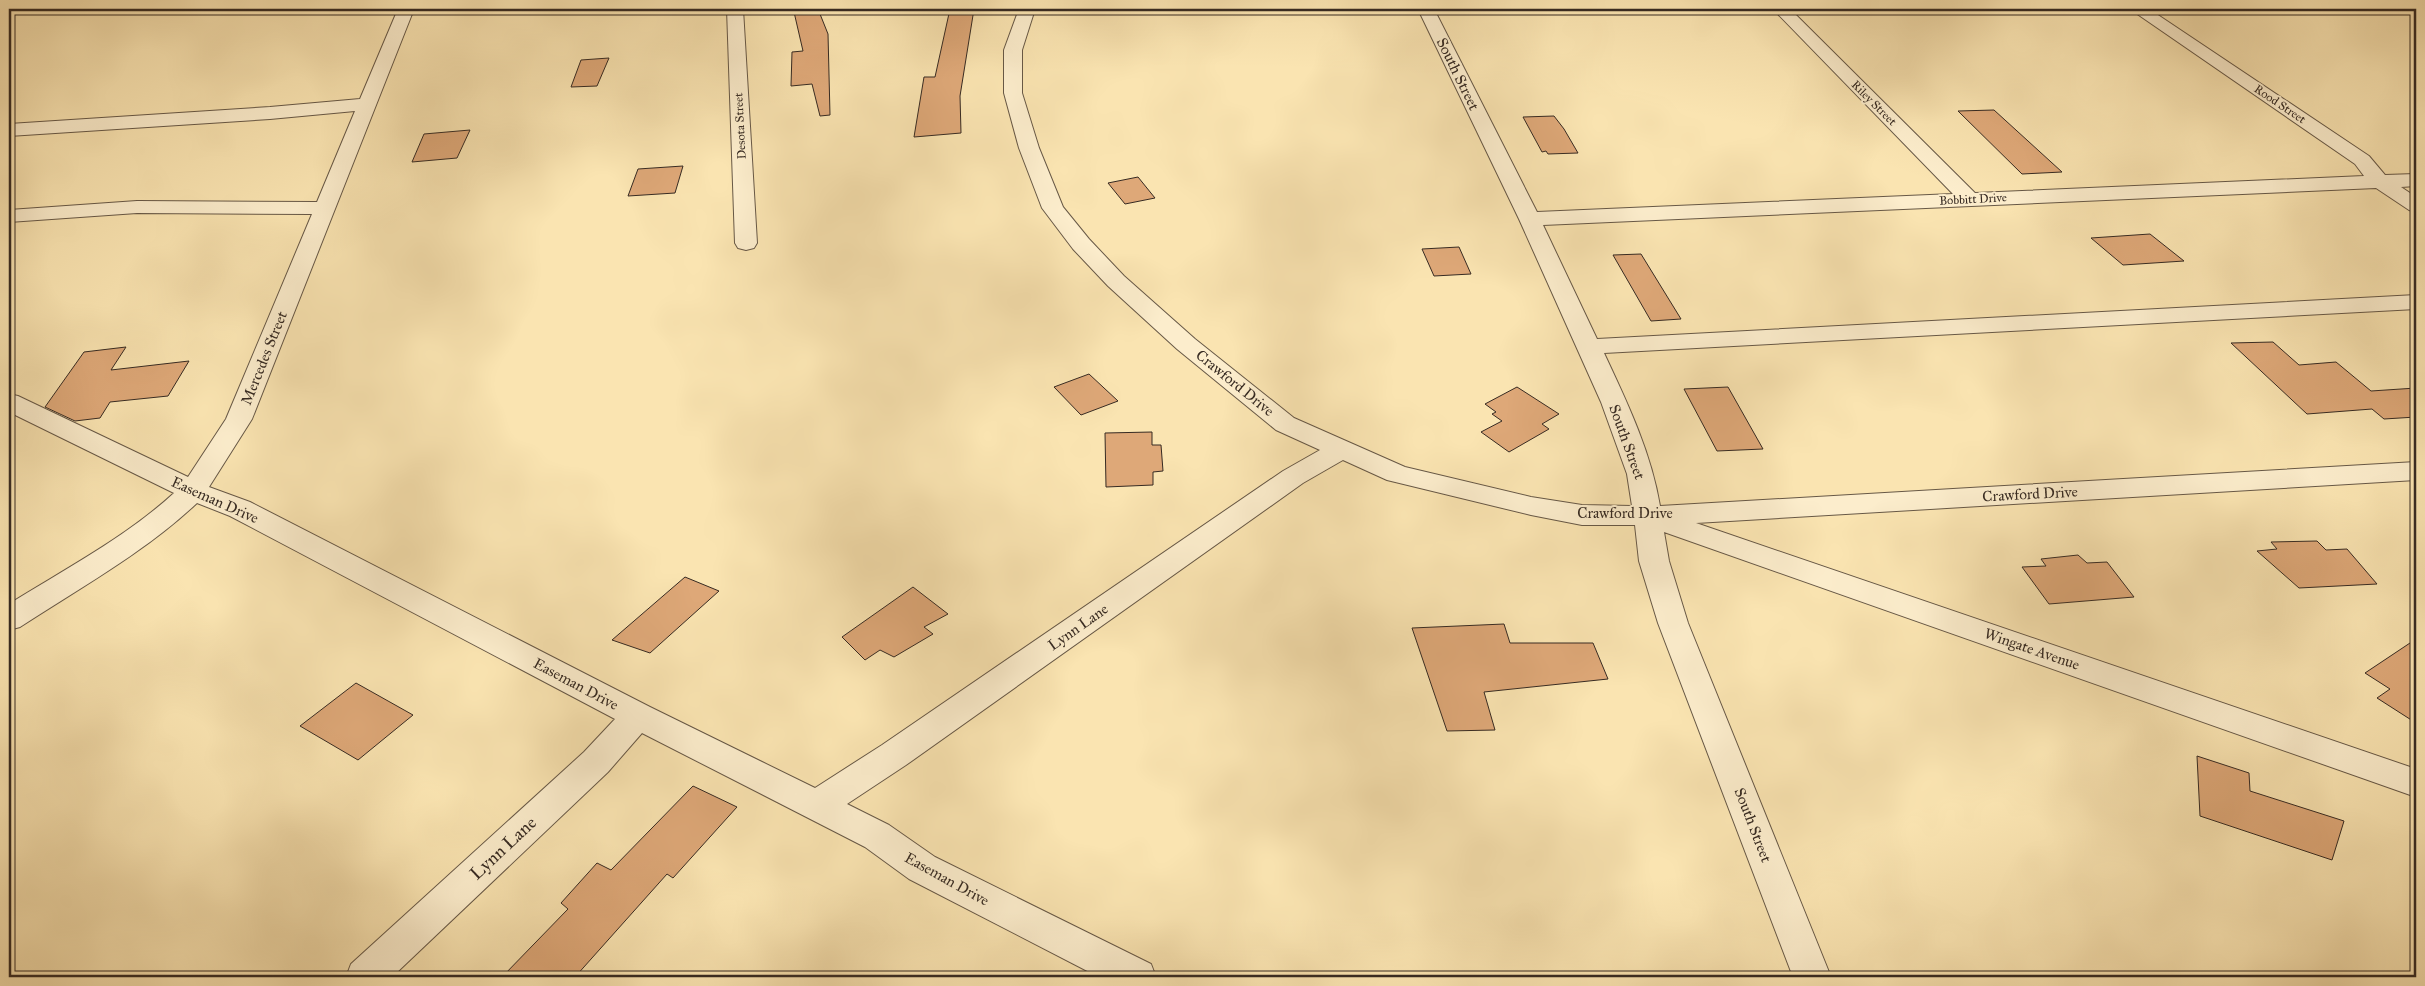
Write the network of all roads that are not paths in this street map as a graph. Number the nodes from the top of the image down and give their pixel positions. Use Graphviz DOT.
graph roads {
  1 [pos="406,9"];
  2 [pos="735,9"];
  3 [pos="1027,9"];
  4 [pos="1426,9"];
  5 [pos="1781,9"];
  6 [pos="2138,9"];
  7 [pos="366,104"];
  8 [pos="9,130"];
  9 [pos="2416,180"];
  10 [pos="2379,181"];
  11 [pos="1968,198"];
  12 [pos="2416,206"];
  13 [pos="325,208"];
  14 [pos="9,216"];
  15 [pos="1530,219"];
  16 [pos="746,243"];
  17 [pos="2416,302"];
  18 [pos="1588,347"];
  19 [pos="9,402"];
  20 [pos="1340,450"];
  21 [pos="2416,471"];
  22 [pos="193,491"];
  23 [pos="1648,516"];
  24 [pos="9,618"];
  25 [pos="638,716"];
  26 [pos="2416,783"];
  27 [pos="817,804"];
  28 [pos="364,977"];
  29 [pos="1137,977"];
  30 [pos="1812,977"];
  1 -- 7 [label="street, Mercedes Street"];
  2 -- 16 [label="street, Desota Street"];
  3 -- 20 [label="street, Crawford Drive"];
  4 -- 15 [label="street, South Street"];
  5 -- 11 [label="street, Riley Street"];
  6 -- 10 [label="street, Rood Street"];
  7 -- 8 [label="street"];
  7 -- 13 [label="street, Mercedes Street"];
  9 -- 10 [label="street, Bobbitt Drive"];
  10 -- 11 [label="street, Bobbitt Drive"];
  10 -- 12 [label="street, Rood Street"];
  11 -- 15 [label="street, Bobbitt Drive"];
  13 -- 14 [label="street"];
  13 -- 22 [label="street, Mercedes Street"];
  15 -- 18 [label="street, South Street"];
  17 -- 18 [label="street"];
  18 -- 23 [label="street, South Street"];
  19 -- 22 [label="street, Easeman Drive"];
  20 -- 23 [label="street, Crawford Drive"];
  20 -- 27 [label="street, Lynn Lane"];
  21 -- 23 [label="street, Crawford Drive"];
  22 -- 24 [label="street, Mercedes Street"];
  22 -- 25 [label="street, Easeman Drive"];
  23 -- 26 [label="street, Wingate Avenue"];
  23 -- 30 [label="street, South Street"];
  25 -- 27 [label="street, Easeman Drive"];
  25 -- 28 [label="street, Lynn Lane"];
  27 -- 29 [label="street, Easeman Drive"];
}
